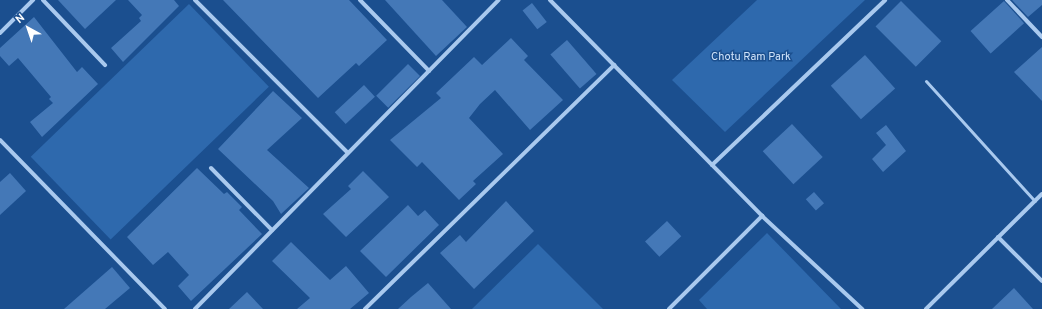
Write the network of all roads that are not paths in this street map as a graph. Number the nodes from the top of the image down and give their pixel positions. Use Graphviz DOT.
graph roads {
  1 [pos="33,0"];
  2 [pos="43,0"];
  3 [pos="195,0"];
  4 [pos="360,0"];
  5 [pos="499,0"];
  6 [pos="550,0"];
  7 [pos="885,0"];
  8 [pos="1007,0"];
  9 [pos="0,33"];
  10 [pos="1042,37"];
  11 [pos="105,65"];
  12 [pos="614,65"];
  13 [pos="429,71"];
  14 [pos="926,81"];
  15 [pos="0,140"];
  16 [pos="348,153"];
  17 [pos="712,165"];
  18 [pos="211,168"];
  19 [pos="1042,194"];
  20 [pos="1035,201"];
  21 [pos="762,216"];
  22 [pos="272,230"];
  23 [pos="998,237"];
  24 [pos="1042,282"];
  25 [pos="165,309"];
  26 [pos="195,309"];
  27 [pos="365,309"];
  28 [pos="669,309"];
  29 [pos="862,309"];
  30 [pos="926,309"];
  1 -- 9 [label="street"];
  2 -- 11 [label="street"];
  3 -- 16 [label="street"];
  4 -- 13 [label="street"];
  5 -- 13 [label="street"];
  6 -- 12 [label="street"];
  7 -- 17 [label="street"];
  8 -- 10 [label="street"];
  12 -- 17 [label="street"];
  12 -- 27 [label="street"];
  13 -- 16 [label="street"];
  14 -- 20 [label="lane"];
  15 -- 25 [label="street"];
  16 -- 22 [label="street"];
  17 -- 21 [label="street"];
  18 -- 22 [label="street"];
  19 -- 20 [label="street"];
  20 -- 23 [label="street"];
  21 -- 28 [label="street"];
  21 -- 29 [label="street"];
  22 -- 26 [label="street"];
  23 -- 24 [label="street"];
  23 -- 30 [label="street"];
}
